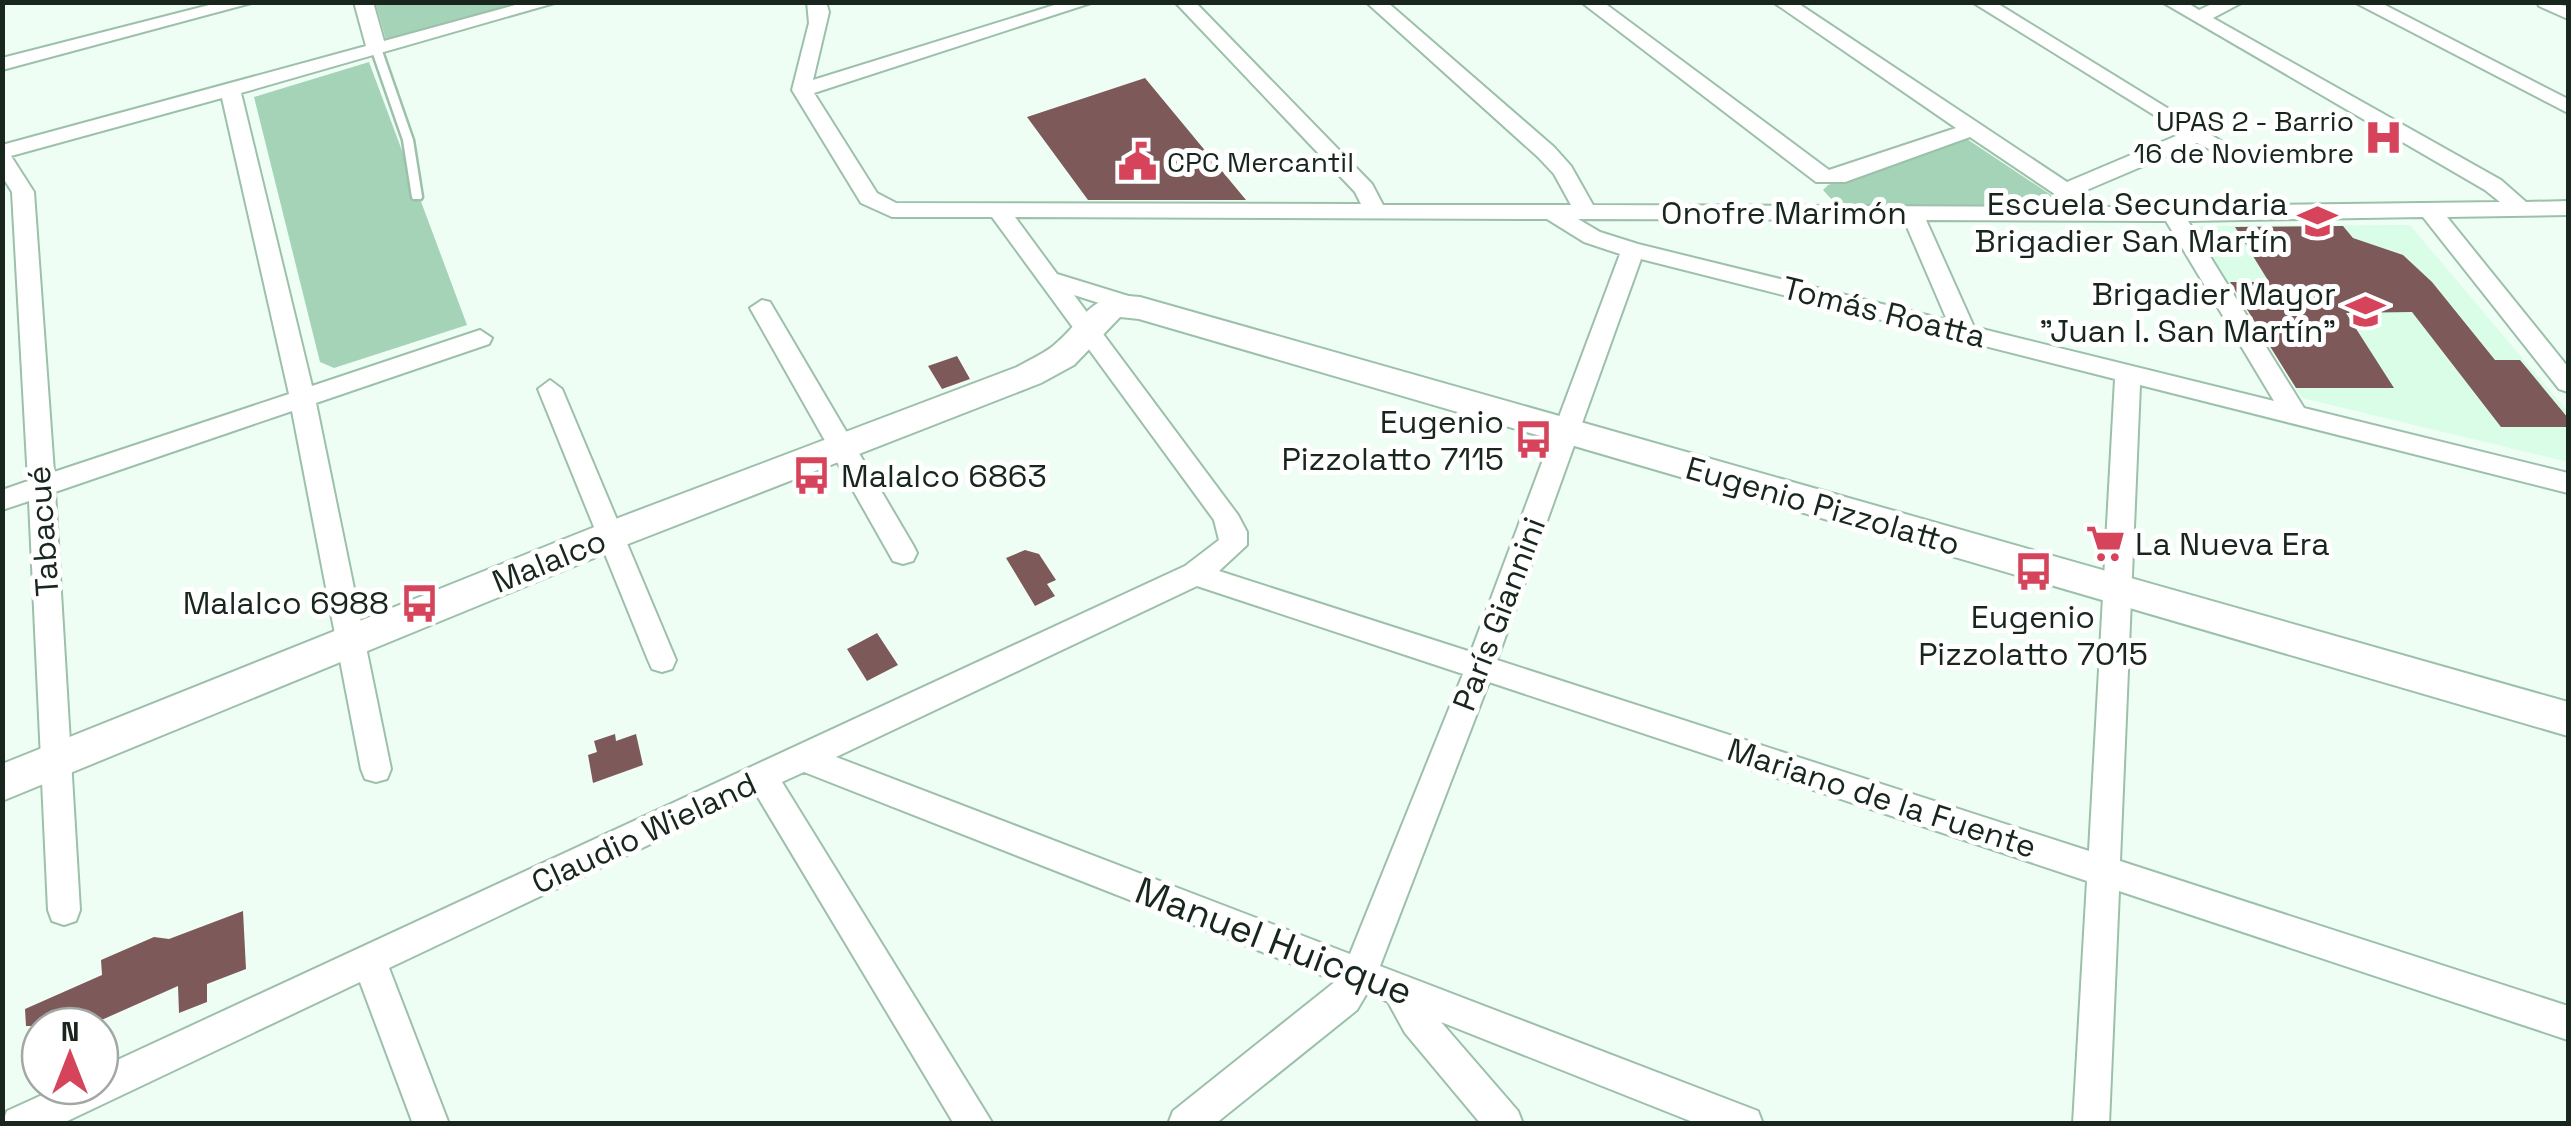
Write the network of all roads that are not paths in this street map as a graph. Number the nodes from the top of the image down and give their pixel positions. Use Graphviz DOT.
graph roads {
  1 [pos="246,2"];
  2 [pos="363,2"];
  3 [pos="550,2"];
  4 [pos="816,2"];
  5 [pos="1014,2"];
  6 [pos="1085,2"];
  7 [pos="1184,2"];
  8 [pos="1376,2"];
  9 [pos="1590,2"];
  10 [pos="1782,2"];
  11 [pos="1982,2"];
  12 [pos="2171,2"];
  13 [pos="2234,2"];
  14 [pos="2363,2"];
  15 [pos="2546,2"];
  16 [pos="2568,13"];
  17 [pos="2198,18"];
  18 [pos="1029,20"];
  19 [pos="376,48"];
  20 [pos="2,64"];
  21 [pos="230,88"];
  22 [pos="802,90"];
  23 [pos="2568,108"];
  24 [pos="1970,130"];
  25 [pos="2197,135"];
  26 [pos="2231,154"];
  27 [pos="2,155"];
  28 [pos="2064,191"];
  29 [pos="417,197"];
  30 [pos="2520,208"];
  31 [pos="2568,208"];
  32 [pos="2430,211"];
  33 [pos="1000,213"];
  34 [pos="1378,213"];
  35 [pos="1912,213"];
  36 [pos="2098,213"];
  37 [pos="1554,214"];
  38 [pos="1587,214"];
  39 [pos="2173,214"];
  40 [pos="1633,250"];
  41 [pos="1049,279"];
  42 [pos="762,308"];
  43 [pos="1140,308"];
  44 [pos="1964,331"];
  45 [pos="1089,332"];
  46 [pos="480,338"];
  47 [pos="2128,372"];
  48 [pos="2568,383"];
  49 [pos="550,389"];
  50 [pos="302,398"];
  51 [pos="2295,414"];
  52 [pos="1566,432"];
  53 [pos="838,446"];
  54 [pos="2568,483"];
  55 [pos="40,487"];
  56 [pos="2,500"];
  57 [pos="610,536"];
  58 [pos="903,553"];
  59 [pos="1195,574"];
  60 [pos="2121,591"];
  61 [pos="351,642"];
  62 [pos="662,660"];
  63 [pos="1480,667"];
  64 [pos="2568,719"];
  65 [pos="804,758"];
  66 [pos="59,760"];
  67 [pos="376,769"];
  68 [pos="762,777"];
  69 [pos="2,782"];
  70 [pos="2102,869"];
  71 [pos="64,910"];
  72 [pos="370,962"];
  73 [pos="1359,976"];
  74 [pos="1400,988"];
  75 [pos="2568,1023"];
  76 [pos="20,1124"];
  77 [pos="431,1124"];
  78 [pos="975,1124"];
  79 [pos="1186,1124"];
  80 [pos="1505,1124"];
  81 [pos="1745,1124"];
  82 [pos="2091,1124"];
  1 -- 20 [label="street"];
  2 -- 19 [label="street"];
  3 -- 19 [label="street"];
  4 -- 22 [label="street"];
  5 -- 18 [label="street"];
  6 -- 18 [label="street"];
  7 -- 34 [label="street"];
  8 -- 38 [label="street"];
  9 -- 24 [label="street"];
  10 -- 24 [label="street"];
  11 -- 25 [label="street"];
  12 -- 17 [label="street"];
  13 -- 17 [label="street"];
  14 -- 23 [label="street"];
  15 -- 16 [label="street"];
  17 -- 30 [label="street"];
  18 -- 22 [label="street"];
  19 -- 21 [label="street"];
  19 -- 29 [label="lane"];
  21 -- 27 [label="street"];
  21 -- 50 [label="street"];
  22 -- 33 [label="street, Onofre Marimón"];
  24 -- 28 [label="street"];
  25 -- 26 [label="street"];
  25 -- 28 [label="street"];
  27 -- 55 [label="street, Tabacué"];
  28 -- 36 [label="street"];
  30 -- 31 [label="street, Onofre Marimón"];
  30 -- 32 [label="street, Onofre Marimón"];
  32 -- 39 [label="street, Onofre Marimón"];
  32 -- 48 [label="street"];
  33 -- 34 [label="street, Onofre Marimón"];
  33 -- 41 [label="street"];
  34 -- 37 [label="street, Onofre Marimón"];
  35 -- 36 [label="street, Onofre Marimón"];
  35 -- 38 [label="street, Onofre Marimón"];
  35 -- 44 [label="street"];
  36 -- 39 [label="street, Onofre Marimón"];
  37 -- 38 [label="street, Onofre Marimón"];
  37 -- 40 [label="street, Tomás Roatta"];
  39 -- 51 [label="street"];
  40 -- 44 [label="street, Tomás Roatta"];
  40 -- 52 [label="street, París Giannini"];
  41 -- 43 [label="street"];
  41 -- 45 [label="street"];
  42 -- 53 [label="street"];
  43 -- 45 [label="main road"];
  43 -- 52 [label="main road, Eugenio Pizzolatto"];
  44 -- 47 [label="street, Tomás Roatta"];
  45 -- 53 [label="main road, Malalco"];
  45 -- 59 [label="street, Claudio Wieland"];
  46 -- 50 [label="street"];
  47 -- 51 [label="street, Tomás Roatta"];
  47 -- 60 [label="street"];
  49 -- 57 [label="street"];
  50 -- 55 [label="street"];
  50 -- 61 [label="street"];
  51 -- 54 [label="street, Tomás Roatta"];
  52 -- 60 [label="main road, Eugenio Pizzolatto"];
  52 -- 63 [label="street, París Giannini"];
  53 -- 57 [label="main road, Malalco"];
  53 -- 58 [label="street"];
  55 -- 56 [label="street"];
  55 -- 66 [label="street, Tabacué"];
  57 -- 61 [label="main road, Malalco"];
  57 -- 62 [label="street"];
  59 -- 63 [label="street, Mariano de la Fuente"];
  59 -- 65 [label="street, Claudio Wieland"];
  60 -- 64 [label="main road, Eugenio Pizzolatto"];
  60 -- 70 [label="street"];
  61 -- 66 [label="main road, Malalco"];
  61 -- 67 [label="street"];
  63 -- 70 [label="street, Mariano de la Fuente"];
  63 -- 73 [label="street, París Giannini"];
  65 -- 68 [label="street, Claudio Wieland"];
  65 -- 73 [label="street, Manuel Huicque"];
  66 -- 69 [label="main road, Malalco"];
  66 -- 71 [label="street, Tabacué"];
  68 -- 72 [label="street, Claudio Wieland"];
  68 -- 78 [label="street"];
  70 -- 75 [label="street, Mariano de la Fuente"];
  70 -- 82 [label="street"];
  72 -- 76 [label="street, Claudio Wieland"];
  72 -- 77 [label="street"];
  73 -- 74 [label="street, Manuel Huicque"];
  73 -- 79 [label="street"];
  74 -- 80 [label="street"];
  74 -- 81 [label="street, Manuel Huicque"];
}
